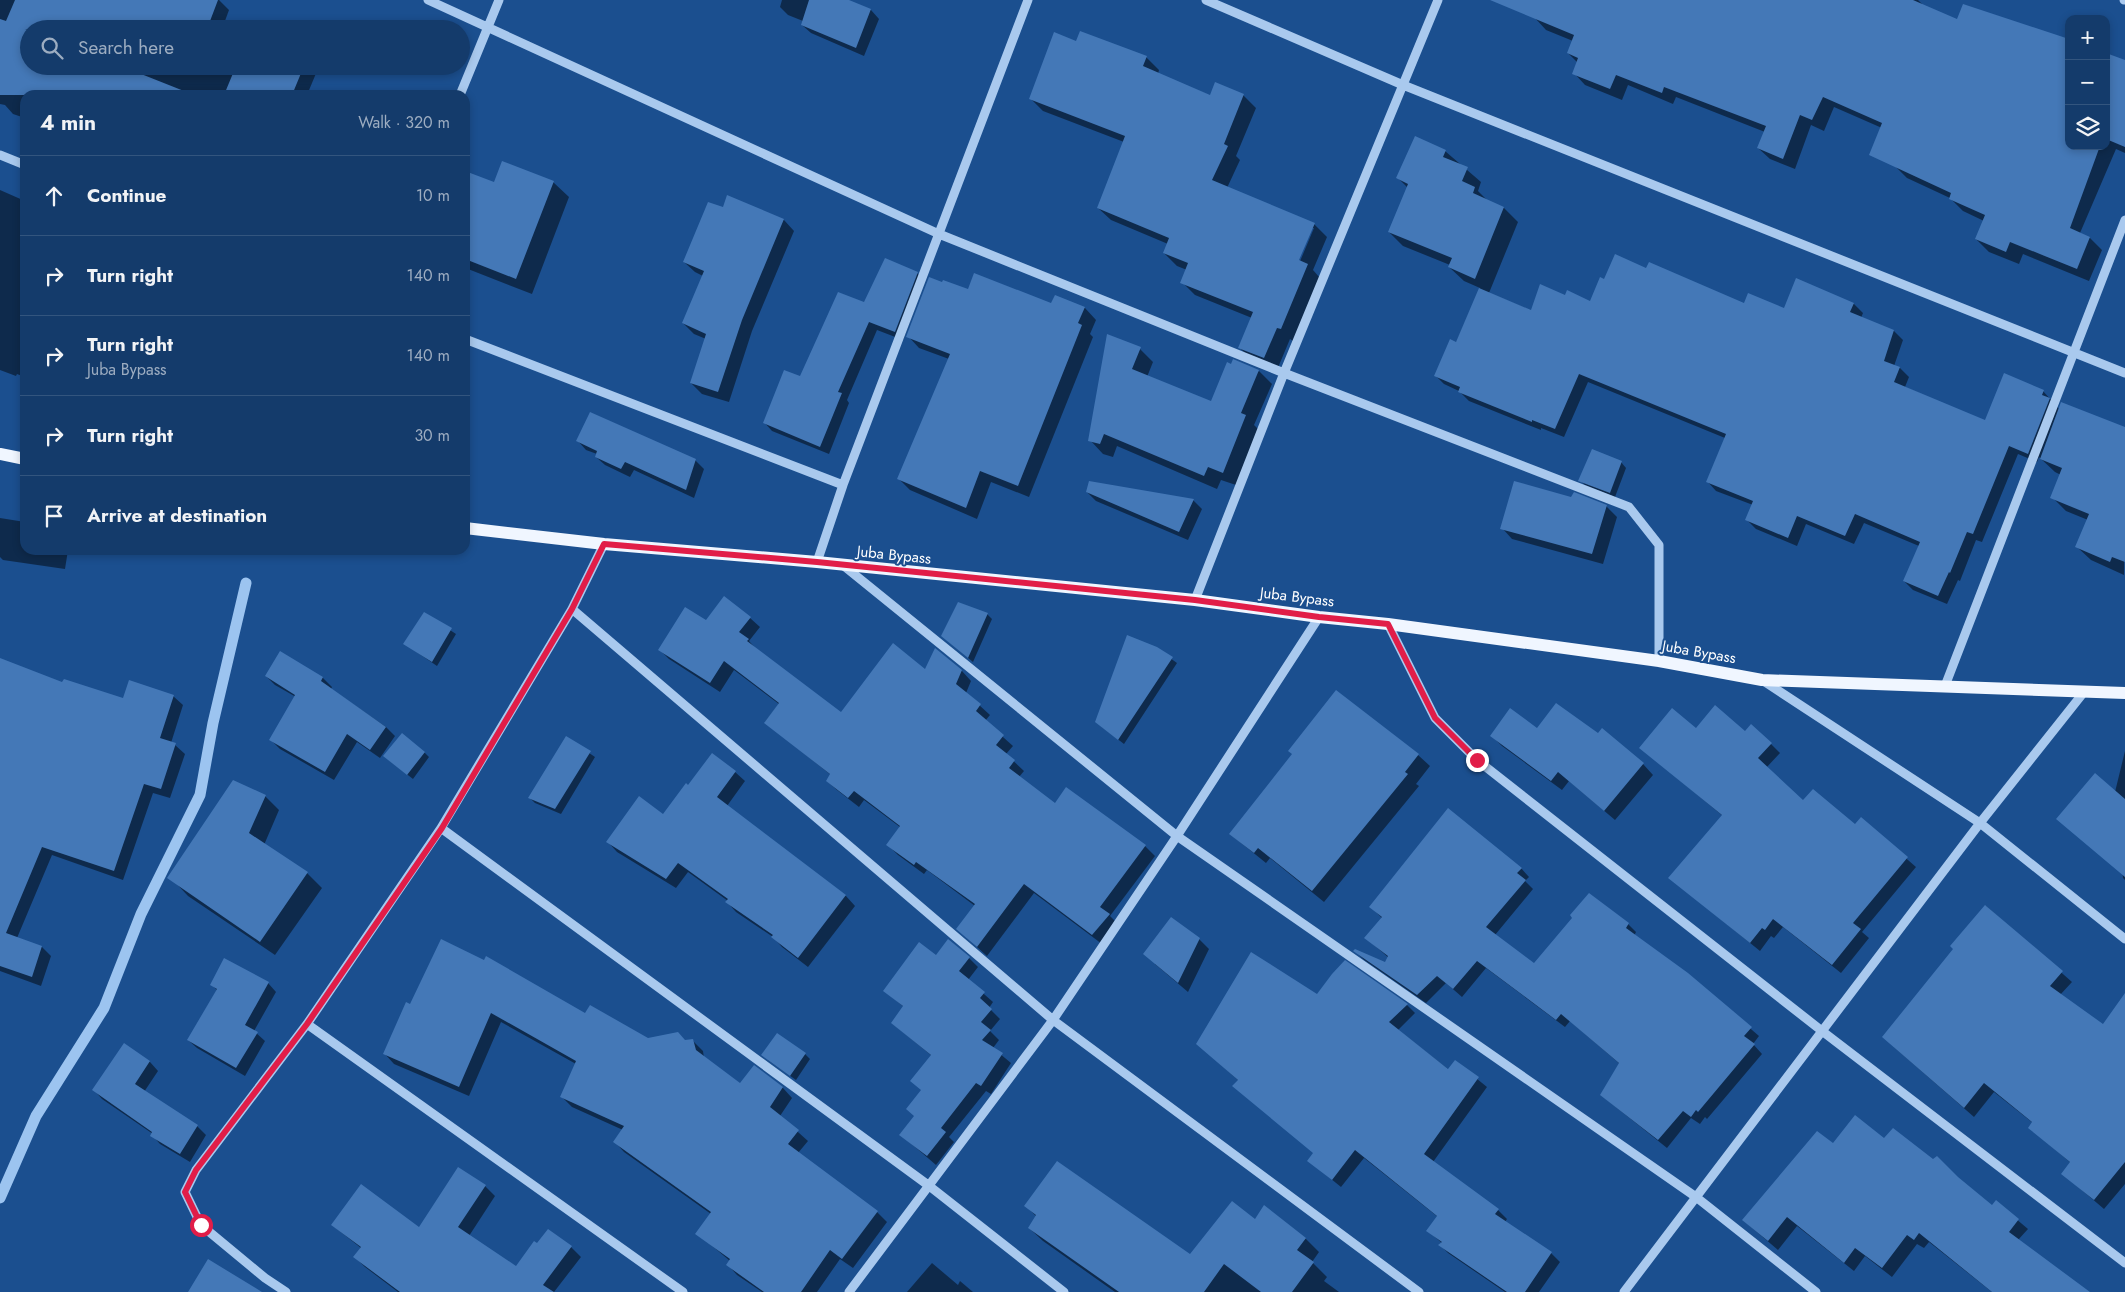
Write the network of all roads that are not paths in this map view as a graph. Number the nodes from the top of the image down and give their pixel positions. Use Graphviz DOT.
graph roads {
  1 [pos="428,0"];
  2 [pos="499,0"];
  3 [pos="1028,0"];
  4 [pos="1206,0"];
  5 [pos="1438,0"];
  6 [pos="489,29"];
  7 [pos="470,72"];
  8 [pos="469,75"];
  9 [pos="1403,85"];
  10 [pos="462,90"];
  11 [pos="0,155"];
  12 [pos="20,163"];
  13 [pos="2125,220"];
  14 [pos="939,234"];
  15 [pos="470,341"];
  16 [pos="2074,352"];
  17 [pos="1284,373"];
  18 [pos="2125,373"];
  19 [pos="0,454"];
  20 [pos="20,458"];
  21 [pos="843,485"];
  22 [pos="470,529"];
  23 [pos="604,544"];
  24 [pos="817,562"];
  25 [pos="844,566"];
  26 [pos="1195,600"];
  27 [pos="572,609"];
  28 [pos="1319,617"];
  29 [pos="1388,624"];
  30 [pos="1659,661"];
  31 [pos="1762,680"];
  32 [pos="1945,686"];
  33 [pos="2084,692"];
  34 [pos="2125,693"];
  35 [pos="1980,823"];
  36 [pos="442,828"];
  37 [pos="1177,836"];
  38 [pos="2125,939"];
  39 [pos="1053,1020"];
  40 [pos="307,1024"];
  41 [pos="1822,1031"];
  42 [pos="928,1185"];
  43 [pos="1696,1197"];
  44 [pos="2125,1263"];
  45 [pos="286,1292"];
  46 [pos="683,1292"];
  47 [pos="849,1292"];
  48 [pos="1064,1292"];
  49 [pos="1420,1292"];
  50 [pos="1624,1292"];
  51 [pos="1816,1292"];
  1 -- 6 [label="street"];
  2 -- 6 [label="street"];
  3 -- 14 [label="street"];
  4 -- 9 [label="street"];
  5 -- 9 [label="street"];
  6 -- 7 [label="street"];
  6 -- 14 [label="street"];
  8 -- 10 [label="street"];
  9 -- 16 [label="street"];
  9 -- 17 [label="street"];
  11 -- 12 [label="street"];
  13 -- 16 [label="street"];
  14 -- 17 [label="street"];
  14 -- 21 [label="street"];
  15 -- 21 [label="street"];
  16 -- 18 [label="street"];
  16 -- 32 [label="street"];
  17 -- 26 [label="street"];
  17 -- 30 [label="street"];
  19 -- 20 [label="main road"];
  21 -- 24 [label="street"];
  22 -- 23 [label="main road, Juba Bypass"];
  23 -- 24 [label="main road, Juba Bypass"];
  23 -- 27 [label="street"];
  24 -- 25 [label="main road, Juba Bypass"];
  25 -- 26 [label="main road, Juba Bypass"];
  25 -- 37 [label="street"];
  26 -- 28 [label="main road, Juba Bypass"];
  27 -- 36 [label="street"];
  27 -- 39 [label="street"];
  28 -- 29 [label="main road, Juba Bypass"];
  28 -- 37 [label="street"];
  29 -- 30 [label="main road, Juba Bypass"];
  29 -- 41 [label="street"];
  30 -- 31 [label="main road, Juba Bypass"];
  31 -- 32 [label="main road, Juba Bypass"];
  31 -- 35 [label="street"];
  32 -- 33 [label="main road, Juba Bypass"];
  33 -- 34 [label="main road, Juba Bypass"];
  33 -- 35 [label="street"];
  35 -- 38 [label="street"];
  35 -- 41 [label="street"];
  36 -- 40 [label="street"];
  36 -- 42 [label="street"];
  37 -- 39 [label="street"];
  37 -- 43 [label="street"];
  39 -- 42 [label="street"];
  39 -- 49 [label="street"];
  40 -- 45 [label="street"];
  40 -- 46 [label="street"];
  41 -- 43 [label="street"];
  41 -- 44 [label="street"];
  42 -- 47 [label="street"];
  42 -- 48 [label="street"];
  43 -- 50 [label="street"];
  43 -- 51 [label="street"];
}
